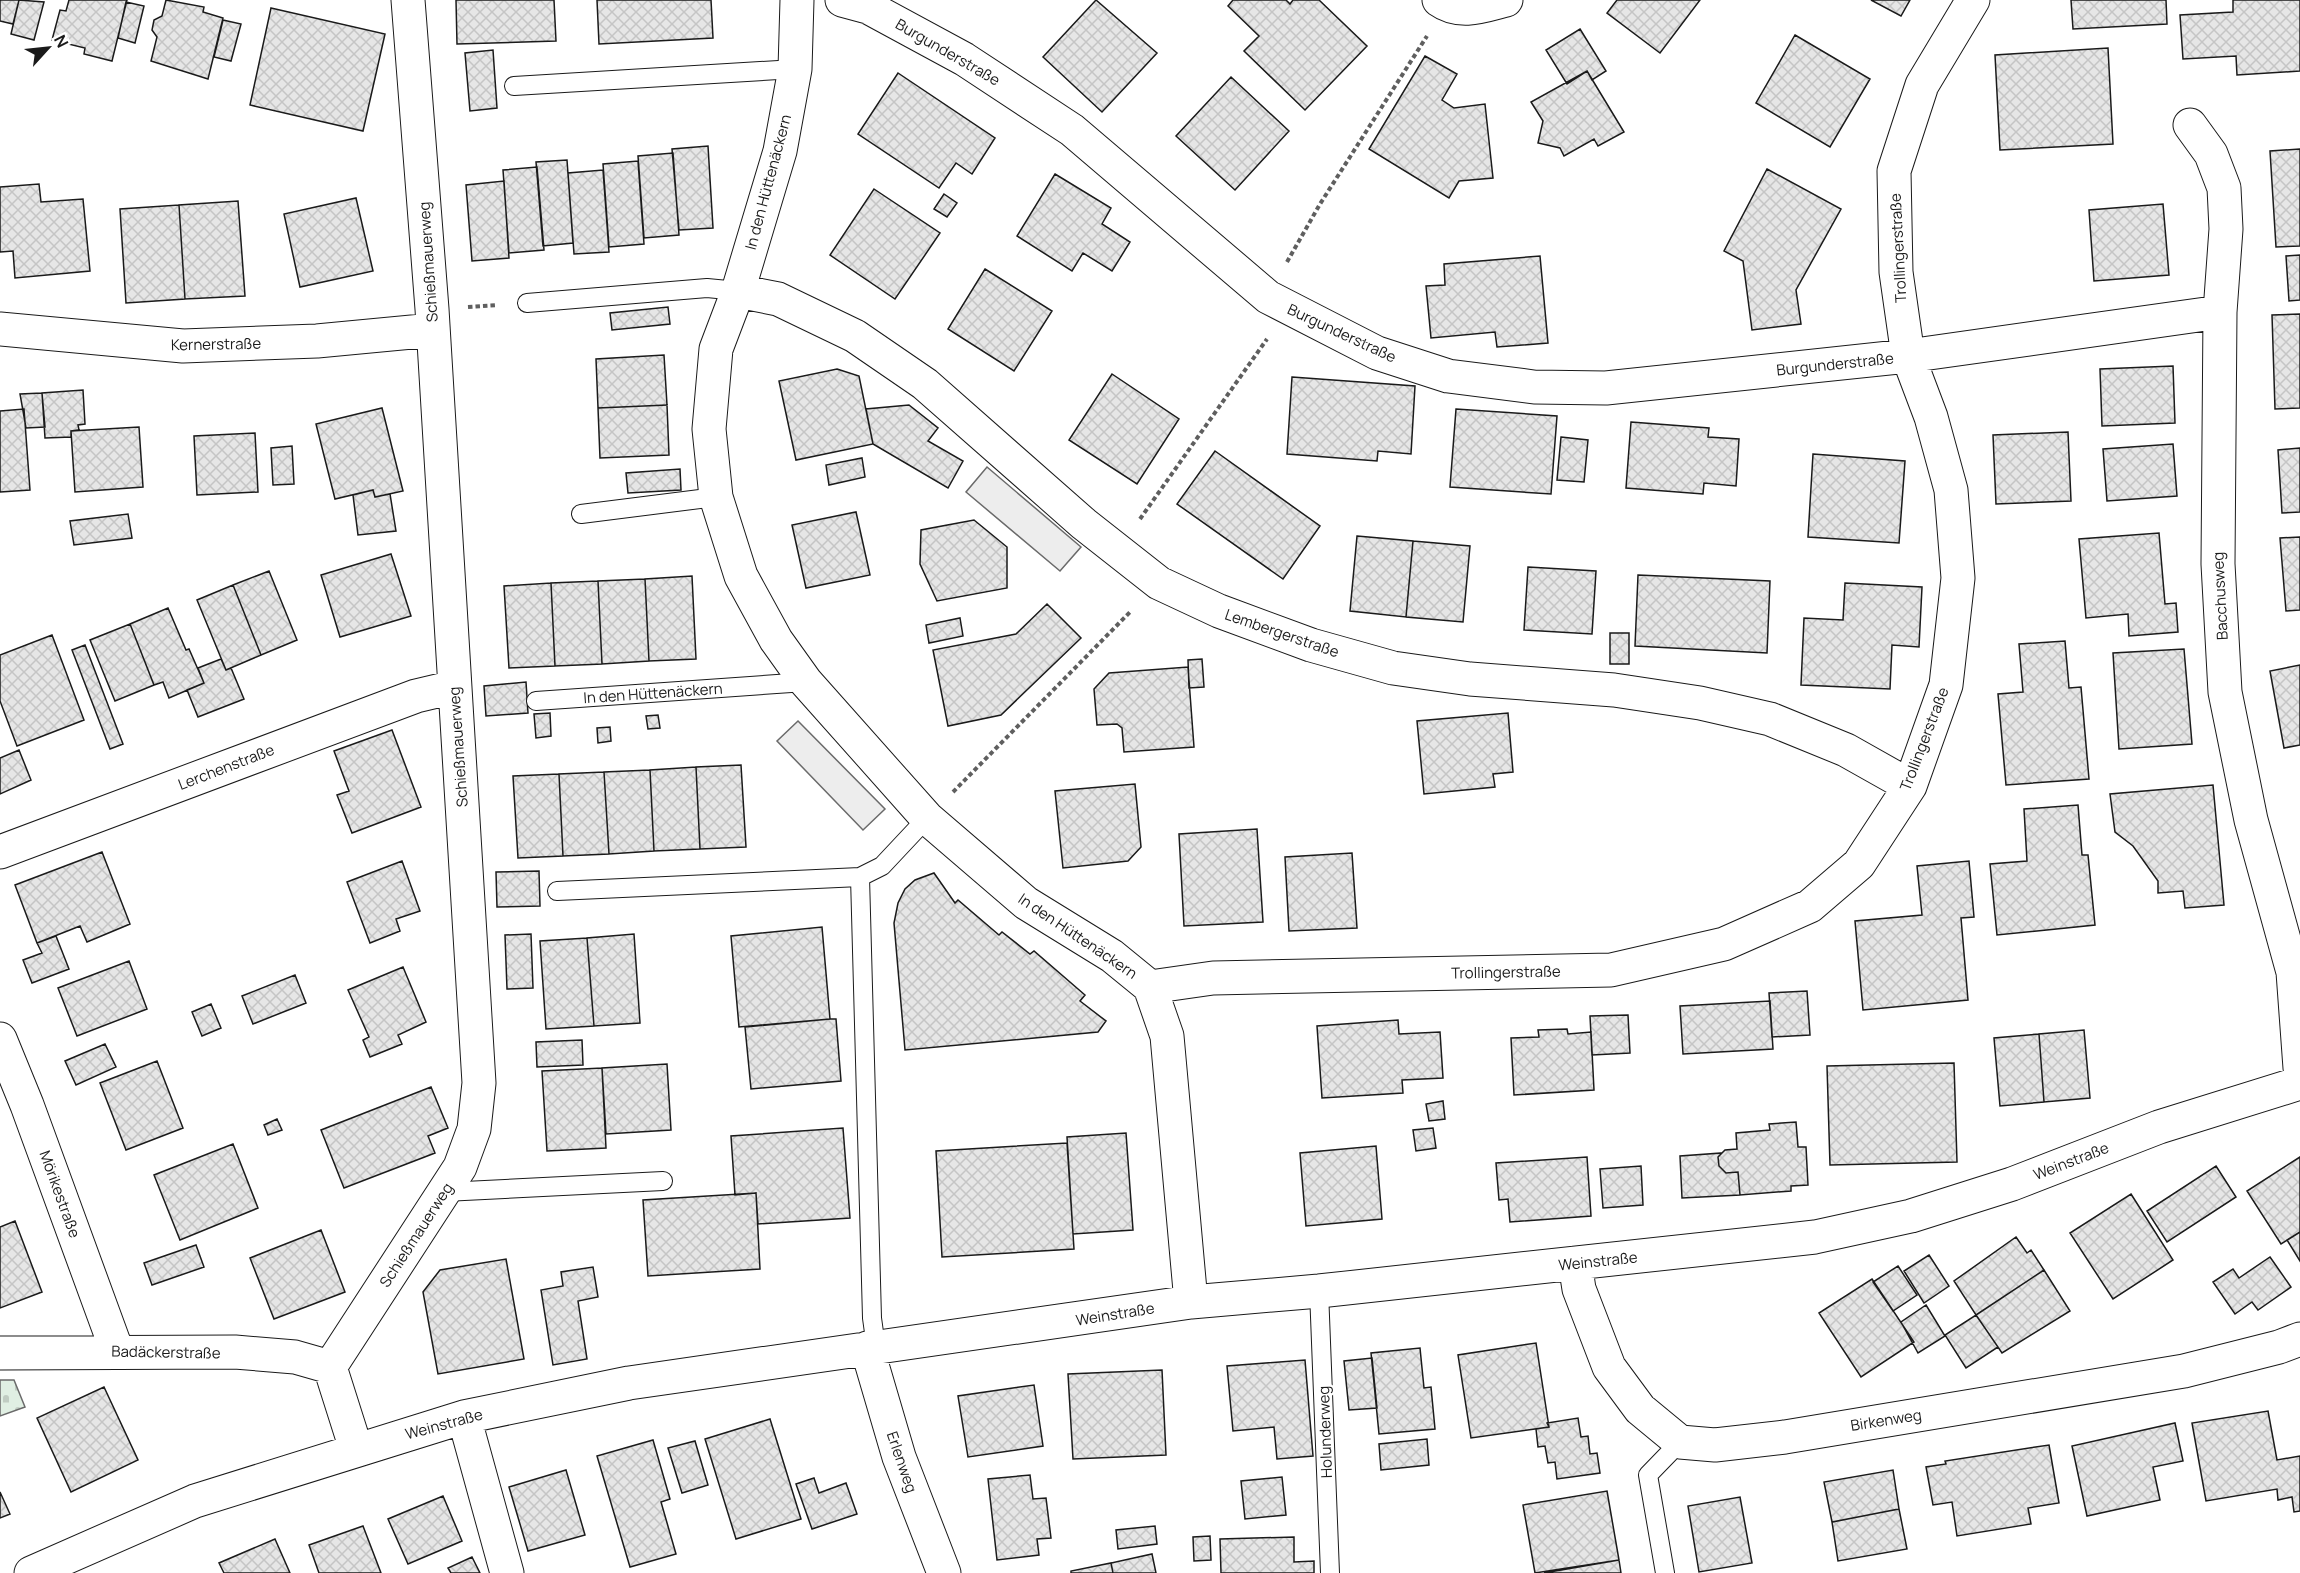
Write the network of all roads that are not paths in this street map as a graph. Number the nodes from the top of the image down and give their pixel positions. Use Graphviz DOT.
graph roads {
  1 [pos="408,0"];
  2 [pos="796,0"];
  3 [pos="842,0"];
  4 [pos="1506,0"];
  5 [pos="1972,0"];
  6 [pos="1443,3"];
  7 [pos="795,69"];
  8 [pos="514,86"];
  9 [pos="2190,125"];
  10 [pos="738,291"];
  11 [pos="527,303"];
  12 [pos="2220,312"];
  13 [pos="432,319"];
  14 [pos="0,329"];
  15 [pos="1908,356"];
  16 [pos="716,497"];
  17 [pos="581,514"];
  18 [pos="806,682"];
  19 [pos="454,687"];
  20 [pos="537,701"];
  21 [pos="1910,786"];
  22 [pos="927,818"];
  23 [pos="0,852"];
  24 [pos="860,877"];
  25 [pos="557,891"];
  26 [pos="1150,987"];
  27 [pos="0,1039"];
  28 [pos="2300,1068"];
  29 [pos="2300,1083"];
  30 [pos="663,1181"];
  31 [pos="444,1192"];
  32 [pos="1575,1263"];
  33 [pos="1319,1291"];
  34 [pos="1191,1302"];
  35 [pos="2300,1339"];
  36 [pos="872,1348"];
  37 [pos="117,1351"];
  38 [pos="0,1353"];
  39 [pos="330,1367"];
  40 [pos="464,1417"];
  41 [pos="1680,1442"];
  42 [pos="356,1449"];
  43 [pos="31,1573"];
  44 [pos="507,1573"];
  45 [pos="944,1573"];
  46 [pos="1330,1573"];
  47 [pos="1665,1573"];
  1 -- 13 [label="street, Schießmauerweg"];
  2 -- 7 [label="street, In den Hüttenäckern"];
  3 -- 15 [label="street, Burgunderstraße"];
  4 -- 6 [label="street"];
  5 -- 15 [label="street, Trollingerstraße"];
  7 -- 8 [label="lane"];
  7 -- 10 [label="street, In den Hüttenäckern"];
  9 -- 12 [label="street, Bacchusweg"];
  10 -- 11 [label="lane"];
  10 -- 16 [label="street, In den Hüttenäckern"];
  10 -- 21 [label="street, Lembergerstraße"];
  12 -- 15 [label="street, Burgunderstraße"];
  12 -- 28 [label="street, Bacchusweg"];
  13 -- 14 [label="street, Kernerstraße"];
  13 -- 19 [label="street, Schießmauerweg"];
  15 -- 21 [label="street, Trollingerstraße"];
  16 -- 17 [label="lane"];
  16 -- 18 [label="street, In den Hüttenäckern"];
  18 -- 20 [label="lane, In den Hüttenäckern"];
  18 -- 22 [label="street, In den Hüttenäckern"];
  19 -- 23 [label="street, Lerchenstraße"];
  19 -- 31 [label="street, Schießmauerweg"];
  21 -- 26 [label="street, Trollingerstraße"];
  22 -- 24 [label="lane"];
  22 -- 26 [label="street, In den Hüttenäckern"];
  24 -- 25 [label="lane"];
  24 -- 36 [label="lane"];
  26 -- 34 [label="street, In den Hüttenäckern"];
  27 -- 37 [label="street, Mörikestraße"];
  29 -- 32 [label="street, Weinstraße"];
  30 -- 31 [label="lane"];
  31 -- 39 [label="street, Schießmauerweg"];
  32 -- 33 [label="street, Weinstraße"];
  32 -- 41 [label="street"];
  33 -- 34 [label="street, Weinstraße"];
  33 -- 46 [label="lane, Holunderweg"];
  34 -- 36 [label="street, Weinstraße"];
  35 -- 41 [label="street, Birkenweg"];
  36 -- 40 [label="street, Weinstraße"];
  36 -- 45 [label="street, Erlenweg"];
  37 -- 38 [label="street, Badäckerstraße"];
  37 -- 39 [label="street, Badäckerstraße"];
  39 -- 42 [label="street"];
  40 -- 42 [label="street, Weinstraße"];
  40 -- 44 [label="street"];
  41 -- 47 [label="lane"];
  42 -- 43 [label="street, Weinstraße"];
}
